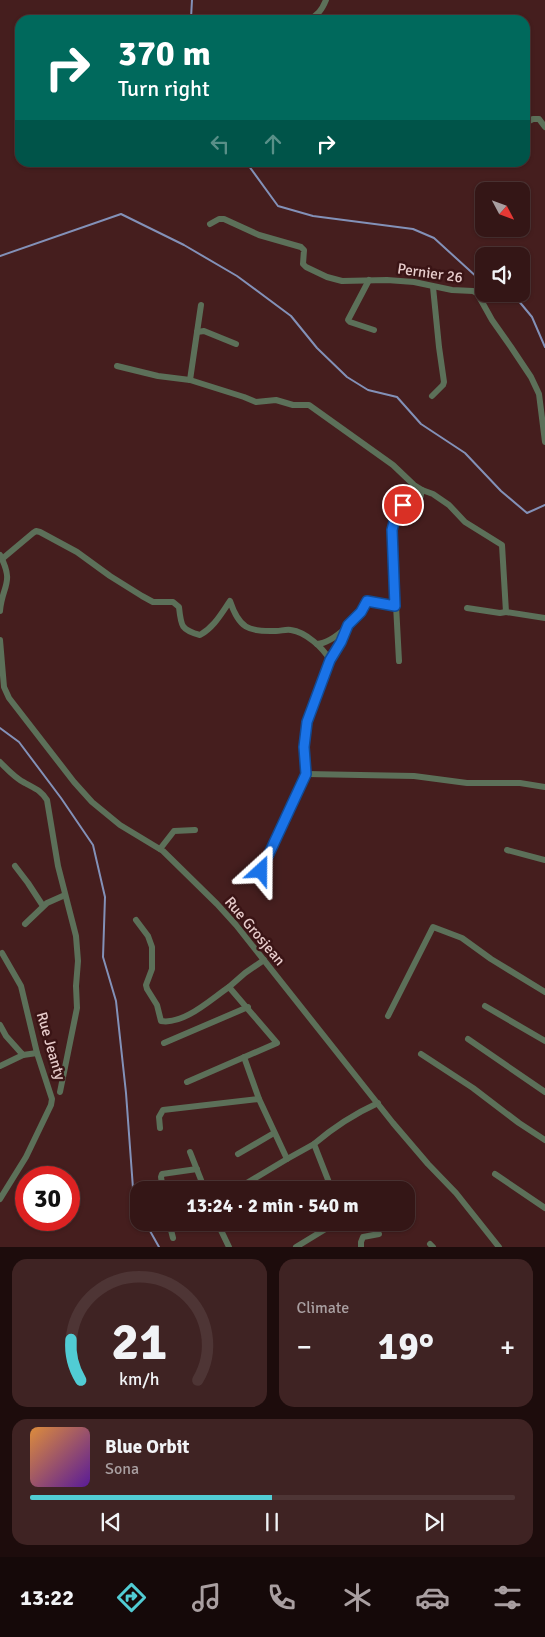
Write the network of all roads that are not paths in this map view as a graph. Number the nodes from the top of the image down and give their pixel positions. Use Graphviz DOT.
graph roads {
  1 [pos="326,0"];
  2 [pos="318,15"];
  3 [pos="530,121"];
  4 [pos="545,127"];
  5 [pos="210,224"];
  6 [pos="369,280"];
  7 [pos="433,287"];
  8 [pos="202,305"];
  9 [pos="374,330"];
  10 [pos="197,332"];
  11 [pos="236,344"];
  12 [pos="117,366"];
  13 [pos="190,380"];
  14 [pos="432,396"];
  15 [pos="544,421"];
  16 [pos="545,442"];
  17 [pos="422,490"];
  18 [pos="1,557"];
  19 [pos="395,606"];
  20 [pos="467,608"];
  21 [pos="0,612"];
  22 [pos="506,612"];
  23 [pos="545,618"];
  24 [pos="348,625"];
  25 [pos="0,640"];
  26 [pos="317,644"];
  27 [pos="330,660"];
  28 [pos="399,661"];
  29 [pos="0,762"];
  30 [pos="306,774"];
  31 [pos="545,787"];
  32 [pos="195,830"];
  33 [pos="160,850"];
  34 [pos="507,850"];
  35 [pos="545,860"];
  36 [pos="15,866"];
  37 [pos="261,871"];
  38 [pos="65,895"];
  39 [pos="43,906"];
  40 [pos="136,920"];
  41 [pos="25,924"];
  42 [pos="2,953"];
  43 [pos="264,960"];
  44 [pos="229,987"];
  45 [pos="545,992"];
  46 [pos="485,1006"];
  47 [pos="248,1007"];
  48 [pos="388,1016"];
  49 [pos="0,1025"];
  50 [pos="3,1037"];
  51 [pos="468,1039"];
  52 [pos="545,1041"];
  53 [pos="164,1043"];
  54 [pos="37,1054"];
  55 [pos="421,1054"];
  56 [pos="24,1055"];
  57 [pos="244,1057"];
  58 [pos="0,1066"];
  59 [pos="187,1082"];
  60 [pos="60,1092"];
  61 [pos="545,1092"];
  62 [pos="259,1099"];
  63 [pos="378,1103"];
  64 [pos="160,1128"];
  65 [pos="274,1133"];
  66 [pos="545,1140"];
  67 [pos="314,1144"];
  68 [pos="190,1152"];
  69 [pos="238,1154"];
  70 [pos="287,1159"];
  71 [pos="197,1169"];
  72 [pos="495,1174"];
  73 [pos="162,1181"];
  74 [pos="202,1181"];
  75 [pos="250,1181"];
  76 [pos="328,1181"];
  77 [pos="0,1199"];
  78 [pos="545,1208"];
  79 [pos="172,1231"];
  80 [pos="221,1231"];
  81 [pos="322,1231"];
  82 [pos="379,1234"];
  83 [pos="173,1238"];
  84 [pos="498,1246"];
  85 [pos="229,1247"];
  86 [pos="296,1247"];
  87 [pos="361,1247"];
  1 -- 2 [label="street"];
  3 -- 4 [label="street"];
  5 -- 6 [label="street, Pernier 26"];
  6 -- 7 [label="street, Pernier 26"];
  6 -- 9 [label="street"];
  7 -- 14 [label="street"];
  7 -- 15 [label="street, Pernier 26"];
  8 -- 10 [label="street"];
  10 -- 11 [label="street"];
  10 -- 13 [label="street"];
  12 -- 13 [label="street"];
  13 -- 17 [label="street"];
  15 -- 16 [label="street, Pernier 26"];
  17 -- 19 [label="street"];
  17 -- 22 [label="street"];
  18 -- 21 [label="street"];
  18 -- 26 [label="street"];
  19 -- 24 [label="street"];
  19 -- 28 [label="street"];
  20 -- 22 [label="street"];
  22 -- 23 [label="street"];
  24 -- 26 [label="street"];
  24 -- 27 [label="street"];
  25 -- 33 [label="street, Rue Grosjean"];
  26 -- 27 [label="street"];
  27 -- 30 [label="street"];
  29 -- 38 [label="street"];
  30 -- 31 [label="street"];
  30 -- 37 [label="street"];
  32 -- 33 [label="street"];
  33 -- 43 [label="street, Rue Grosjean"];
  34 -- 35 [label="street"];
  36 -- 39 [label="street"];
  38 -- 39 [label="street"];
  38 -- 60 [label="street"];
  39 -- 41 [label="street"];
  40 -- 44 [label="street"];
  42 -- 54 [label="street, Rue Jeanty"];
  43 -- 44 [label="street"];
  43 -- 63 [label="street, Rue Grosjean"];
  44 -- 47 [label="street"];
  45 -- 48 [label="street"];
  46 -- 52 [label="street"];
  47 -- 53 [label="street"];
  47 -- 57 [label="street"];
  49 -- 50 [label="street"];
  50 -- 56 [label="street"];
  51 -- 61 [label="street"];
  54 -- 56 [label="street"];
  54 -- 77 [label="street, Rue Jeanty"];
  55 -- 66 [label="street"];
  56 -- 58 [label="street"];
  57 -- 59 [label="street"];
  57 -- 62 [label="street"];
  62 -- 64 [label="street"];
  62 -- 65 [label="street"];
  63 -- 67 [label="street"];
  63 -- 84 [label="street, Rue Grosjean"];
  65 -- 69 [label="street"];
  65 -- 70 [label="street"];
  67 -- 70 [label="street"];
  67 -- 76 [label="street"];
  68 -- 71 [label="street"];
  70 -- 75 [label="street"];
  71 -- 73 [label="street"];
  71 -- 74 [label="street"];
  72 -- 78 [label="street"];
  79 -- 83 [label="street"];
  80 -- 85 [label="street"];
  81 -- 86 [label="street"];
  82 -- 87 [label="street"];
}
